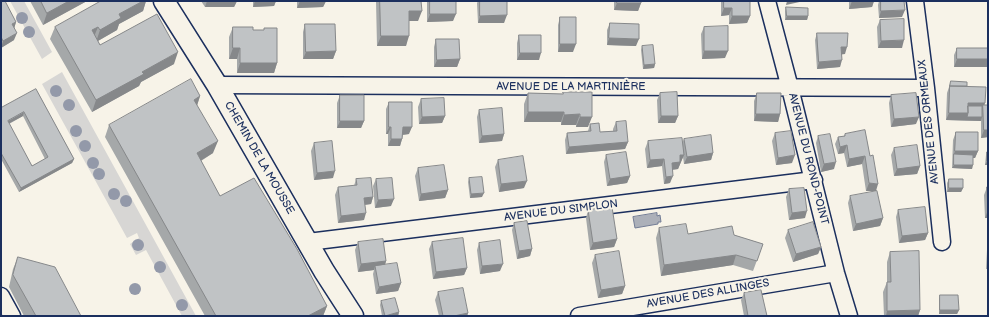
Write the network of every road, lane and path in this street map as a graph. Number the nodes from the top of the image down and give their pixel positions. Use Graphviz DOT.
graph roads {
  1 [pos="164,1"];
  2 [pos="767,1"];
  3 [pos="915,1"];
  4 [pos="217,85"];
  5 [pos="790,88"];
  6 [pos="926,88"];
  7 [pos="814,180"];
  8 [pos="308,242"];
  9 [pos="942,242"];
  10 [pos="836,272"];
  11 [pos="1,296"];
  12 [pos="12,316"];
  13 [pos="353,316"];
  14 [pos="579,316"];
  15 [pos="849,316"];
  1 -- 4 [label="street, CHEMIN DE LA MOUSSE"];
  2 -- 5 [label="street, AVENUE DU ROND-POINT"];
  3 -- 6 [label="street, AVENUE DES ORMEAUX"];
  4 -- 5 [label="street, AVENUE DE LA MARTINIÈRE"];
  4 -- 8 [label="street, CHEMIN DE LA MOUSSE"];
  5 -- 6 [label="street, AVENUE DE LA MARTINIÈRE"];
  5 -- 7 [label="street, AVENUE DU ROND-POINT"];
  6 -- 9 [label="street, AVENUE DES ORMEAUX"];
  7 -- 8 [label="street, AVENUE DU SIMPLON"];
  7 -- 10 [label="street, AVENUE DU ROND-POINT"];
  8 -- 13 [label="street, CHEMIN DE LA MOUSSE"];
  10 -- 14 [label="street, AVENUE DES ALLINGES"];
  10 -- 15 [label="street, AVENUE DU ROND-POINT"];
  11 -- 12 [label="street"];
}
